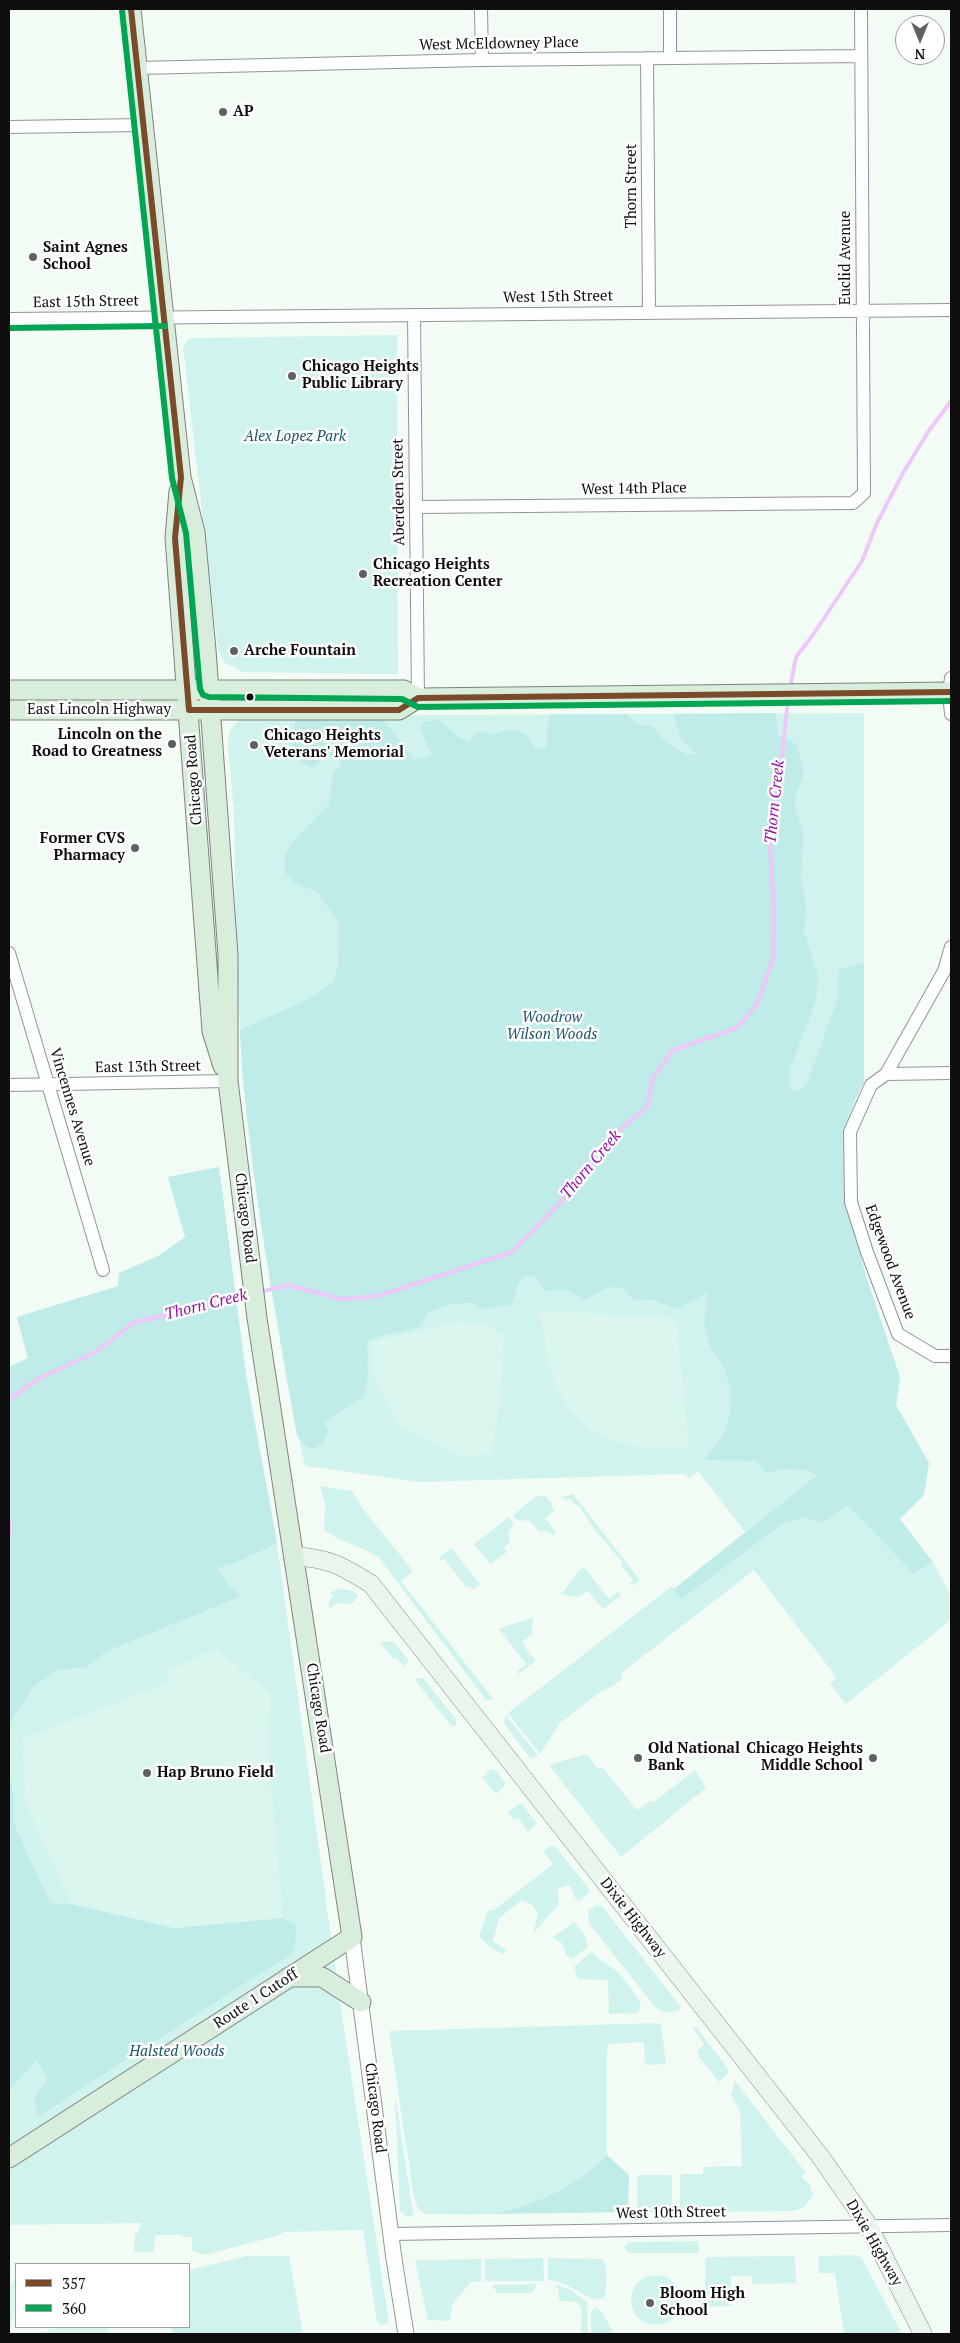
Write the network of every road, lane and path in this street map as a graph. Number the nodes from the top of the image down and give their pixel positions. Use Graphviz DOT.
graph roads {
  1 [pos="131,9"];
  2 [pos="481,9"];
  3 [pos="670,9"];
  4 [pos="861,9"];
  5 [pos="861,56"];
  6 [pos="647,58"];
  7 [pos="670,58"];
  8 [pos="482,60"];
  9 [pos="138,68"];
  10 [pos="144,125"];
  11 [pos="9,127"];
  12 [pos="951,310"];
  13 [pos="862,311"];
  14 [pos="649,313"];
  15 [pos="414,315"];
  16 [pos="165,317"];
  17 [pos="9,319"];
  18 [pos="181,476"];
  19 [pos="853,503"];
  20 [pos="416,508"];
  21 [pos="950,687"];
  22 [pos="187,688"];
  23 [pos="209,688"];
  24 [pos="9,690"];
  25 [pos="418,698"];
  26 [pos="9,710"];
  27 [pos="189,710"];
  28 [pos="210,710"];
  29 [pos="951,714"];
  30 [pos="951,947"];
  31 [pos="9,953"];
  32 [pos="886,1074"];
  33 [pos="951,1074"];
  34 [pos="228,1081"];
  35 [pos="9,1085"];
  36 [pos="48,1085"];
  37 [pos="103,1270"];
  38 [pos="951,1356"];
  39 [pos="294,1556"];
  40 [pos="352,1937"];
  41 [pos="289,1977"];
  42 [pos="361,2002"];
  43 [pos="9,2158"];
  44 [pos="868,2225"];
  45 [pos="951,2225"];
  46 [pos="391,2234"];
  47 [pos="406,2334"];
  48 [pos="923,2334"];
  1 -- 9 [label="main road, Chicago Road"];
  2 -- 8 [label="street"];
  3 -- 7 [label="street"];
  4 -- 5 [label="street, Euclid Avenue"];
  5 -- 7 [label="street, West McEldowney Place"];
  5 -- 13 [label="street, Euclid Avenue"];
  6 -- 7 [label="street, West McEldowney Place"];
  6 -- 8 [label="street, West McEldowney Place"];
  6 -- 14 [label="street, Thorn Street"];
  8 -- 9 [label="street, West McEldowney Place"];
  9 -- 10 [label="main road, Chicago Road"];
  10 -- 11 [label="street"];
  10 -- 16 [label="main road, Chicago Road"];
  12 -- 13 [label="street, West 15th Street"];
  13 -- 14 [label="street, West 15th Street"];
  13 -- 19 [label="street, Euclid Avenue"];
  14 -- 15 [label="street, West 15th Street"];
  15 -- 16 [label="street, West 15th Street"];
  15 -- 20 [label="street, Aberdeen Street"];
  16 -- 17 [label="street, East 15th Street"];
  16 -- 18 [label="main road, Chicago Road"];
  18 -- 22 [label="main road, Chicago Road"];
  18 -- 23 [label="main road, Chicago Road"];
  19 -- 20 [label="street, West 14th Place"];
  20 -- 25 [label="street, Aberdeen Street"];
  21 -- 25 [label="main road"];
  21 -- 29 [label="street"];
  22 -- 23 [label="main road, East Lincoln Highway"];
  22 -- 24 [label="main road, East Lincoln Highway"];
  22 -- 27 [label="main road, Chicago Road"];
  23 -- 25 [label="main road, East Lincoln Highway"];
  23 -- 28 [label="main road, Chicago Road"];
  25 -- 28 [label="main road, East Lincoln Highway"];
  26 -- 27 [label="main road, East Lincoln Highway"];
  27 -- 28 [label="main road, East Lincoln Highway"];
  27 -- 34 [label="main road, Chicago Road"];
  28 -- 34 [label="main road, Chicago Road"];
  30 -- 32 [label="street, Edgewood Avenue"];
  31 -- 36 [label="street, Vincennes Avenue"];
  32 -- 33 [label="street"];
  32 -- 38 [label="street, Edgewood Avenue"];
  34 -- 36 [label="street, East 13th Street"];
  34 -- 39 [label="main road, Chicago Road"];
  35 -- 36 [label="street, East 13th Street"];
  36 -- 37 [label="street, Vincennes Avenue"];
  39 -- 40 [label="main road, Chicago Road"];
  39 -- 44 [label="main road, Dixie Highway"];
  40 -- 41 [label="main road, Route 1 Cutoff"];
  40 -- 42 [label="street, Chicago Road"];
  41 -- 42 [label="main road"];
  41 -- 43 [label="main road, Route 1 Cutoff"];
  42 -- 46 [label="street, Chicago Road"];
  44 -- 45 [label="street, West 10th Street"];
  44 -- 46 [label="street, West 10th Street"];
  44 -- 48 [label="main road, Dixie Highway"];
  46 -- 47 [label="street, Chicago Road"];
}
